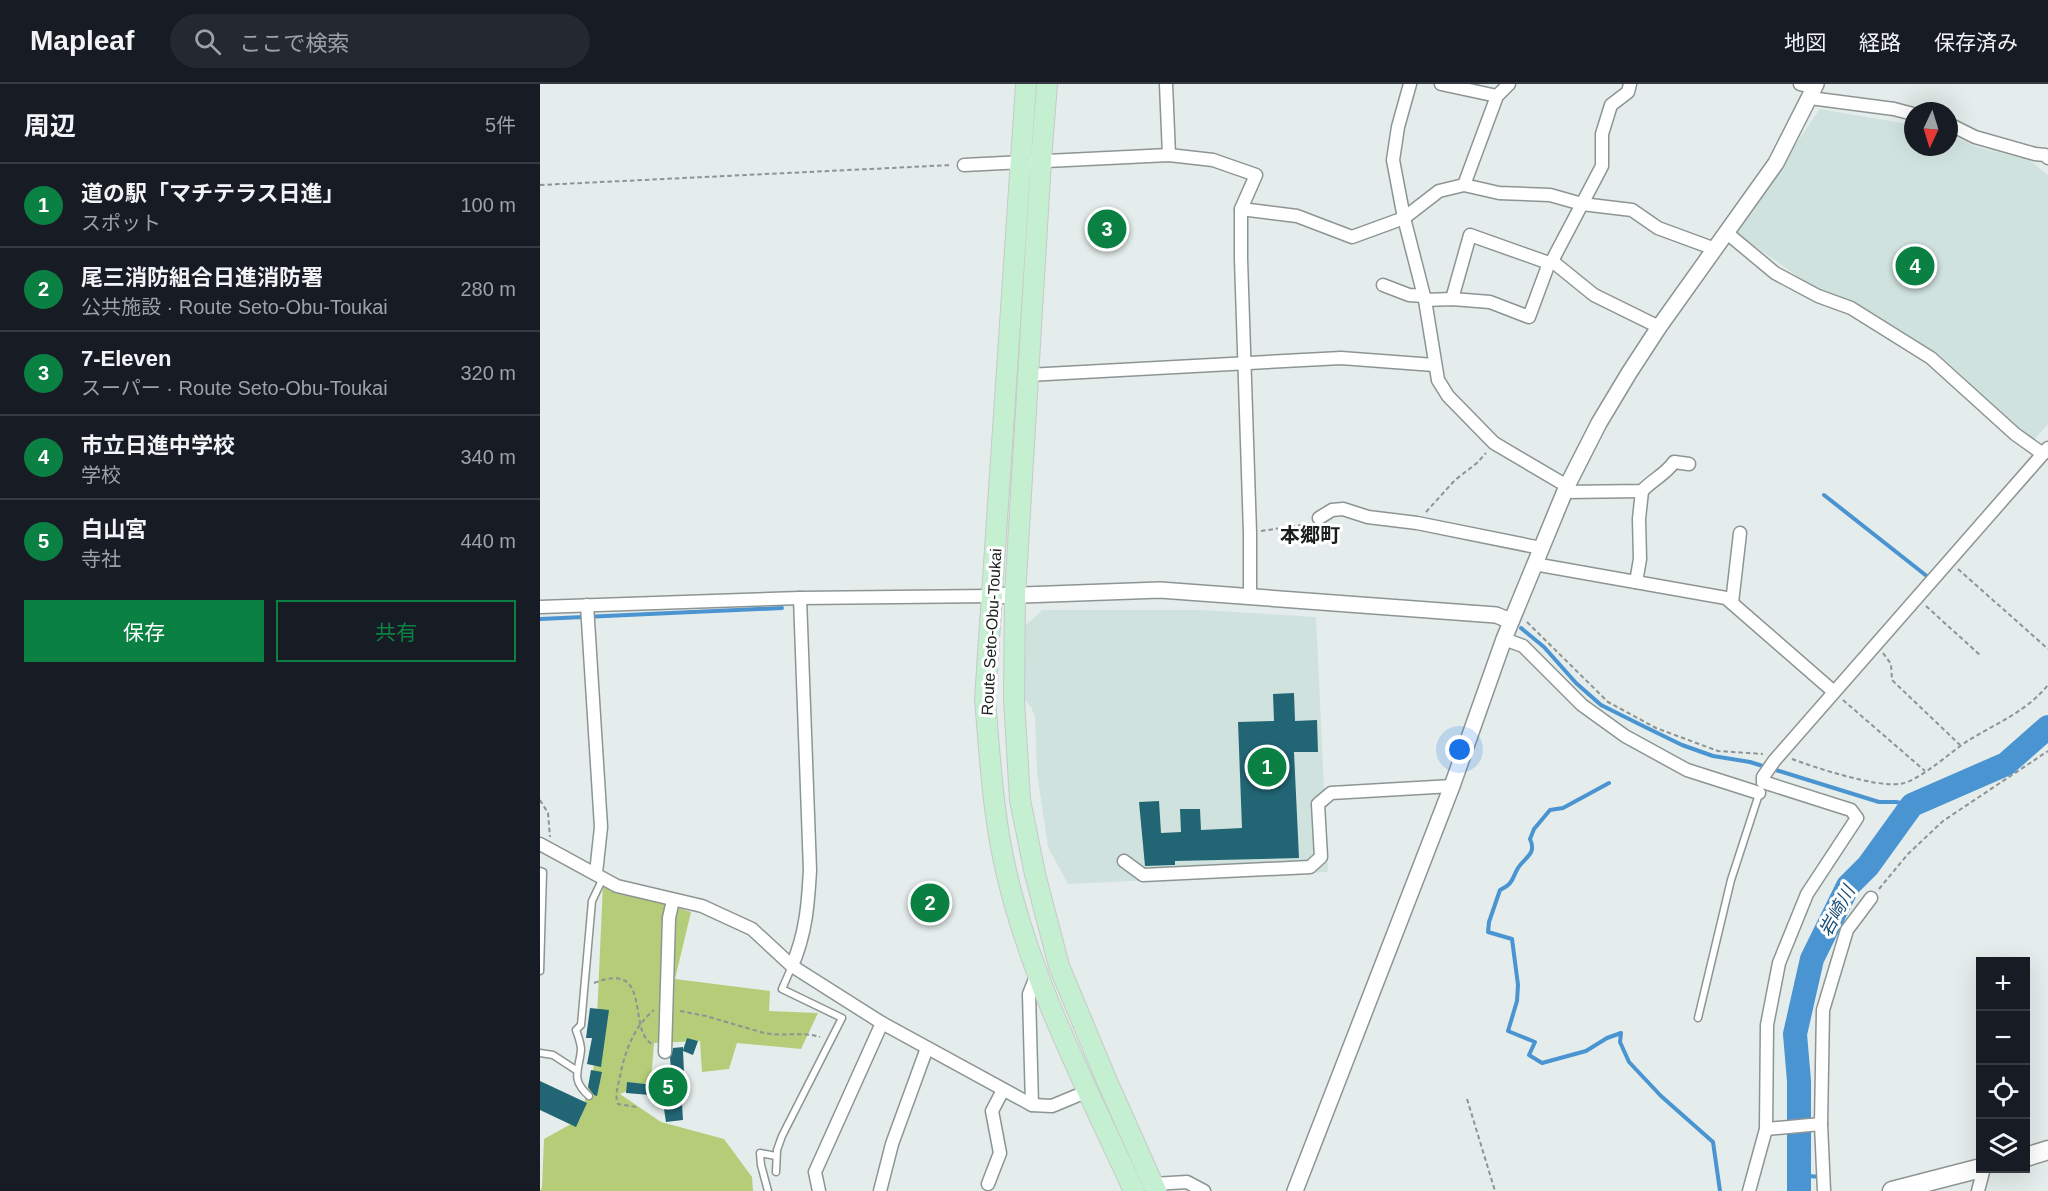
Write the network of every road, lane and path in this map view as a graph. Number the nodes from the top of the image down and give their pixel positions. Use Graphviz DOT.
graph roads {
  1 [pos="1026,84"];
  2 [pos="1047,84"];
  3 [pos="1166,84"];
  4 [pos="1410,84"];
  5 [pos="1441,84"];
  6 [pos="1509,84"];
  7 [pos="1630,84"];
  8 [pos="1810,89"];
  9 [pos="1497,96"];
  10 [pos="1904,112"];
  11 [pos="1958,128"];
  12 [pos="1169,155"];
  13 [pos="2048,158"];
  14 [pos="1041,160"];
  15 [pos="1021,162"];
  16 [pos="964,165"];
  17 [pos="540,185"];
  18 [pos="1464,185"];
  19 [pos="1582,204"];
  20 [pos="1241,209"];
  21 [pos="1404,218"];
  22 [pos="1727,233"];
  23 [pos="1715,249"];
  24 [pos="1551,262"];
  25 [pos="1383,285"];
  26 [pos="1425,298"];
  27 [pos="1452,299"];
  28 [pos="1659,327"];
  29 [pos="1244,364"];
  30 [pos="1434,365"];
  31 [pos="1028,375"];
  32 [pos="1494,443"];
  33 [pos="2046,451"];
  34 [pos="1689,464"];
  35 [pos="1566,489"];
  36 [pos="1642,491"];
  37 [pos="1319,518"];
  38 [pos="1417,523"];
  39 [pos="1250,533"];
  40 [pos="1740,533"];
  41 [pos="1541,548"];
  42 [pos="1950,561"];
  43 [pos="1534,564"];
  44 [pos="1636,582"];
  45 [pos="1015,595"];
  46 [pos="992,596"];
  47 [pos="1250,597"];
  48 [pos="800,598"];
  49 [pos="1917,598"];
  50 [pos="1732,603"];
  51 [pos="587,605"];
  52 [pos="540,607"];
  53 [pos="1514,616"];
  54 [pos="1504,639"];
  55 [pos="1876,645"];
  56 [pos="2048,649"];
  57 [pos="1981,656"];
  58 [pos="2048,685"];
  59 [pos="1834,692"];
  60 [pos="1969,740"];
  61 [pos="2048,751"];
  62 [pos="1776,758"];
  63 [pos="1925,771"];
  64 [pos="1761,784"];
  65 [pos="1452,786"];
  66 [pos="540,800"];
  67 [pos="544,846"];
  68 [pos="1124,861"];
  69 [pos="540,871"];
  70 [pos="600,875"];
  71 [pos="1871,898"];
  72 [pos="673,900"];
  73 [pos="792,966"];
  74 [pos="540,971"];
  75 [pos="1037,974"];
  76 [pos="584,988"];
  77 [pos="666,1009"];
  78 [pos="1698,1018"];
  79 [pos="642,1023"];
  80 [pos="882,1023"];
  81 [pos="831,1043"];
  82 [pos="927,1048"];
  83 [pos="665,1049"];
  84 [pos="540,1053"];
  85 [pos="576,1070"];
  86 [pos="1003,1090"];
  87 [pos="1088,1091"];
  88 [pos="589,1096"];
  89 [pos="1467,1099"];
  90 [pos="1032,1105"];
  91 [pos="636,1107"];
  92 [pos="1818,1124"];
  93 [pos="1768,1129"];
  94 [pos="2048,1150"];
  95 [pos="2030,1155"];
  96 [pos="777,1156"];
  97 [pos="1976,1170"];
  98 [pos="776,1172"];
  99 [pos="1981,1173"];
  100 [pos="988,1184"];
  101 [pos="1154,1188"];
  102 [pos="768,1191"];
  103 [pos="819,1191"];
  104 [pos="880,1191"];
  105 [pos="1134,1191"];
  106 [pos="1204,1191"];
  107 [pos="1295,1191"];
  108 [pos="1495,1191"];
  109 [pos="1749,1191"];
  110 [pos="1824,1191"];
  111 [pos="1892,1191"];
  112 [pos="1978,1191"];
  1 -- 15 [label="main road, Route Seto-Obu-Toukai"];
  2 -- 14 [label="main road, Route Seto-Obu-Toukai"];
  3 -- 12 [label="street"];
  4 -- 21 [label="street"];
  5 -- 9 [label="street"];
  6 -- 9 [label="street"];
  7 -- 19 [label="street"];
  8 -- 10 [label="street"];
  8 -- 22 [label="street"];
  9 -- 18 [label="street"];
  11 -- 13 [label="street"];
  12 -- 14 [label="street"];
  12 -- 20 [label="street"];
  14 -- 15 [label="street"];
  14 -- 31 [label="main road, Route Seto-Obu-Toukai"];
  15 -- 16 [label="street"];
  15 -- 46 [label="main road, Route Seto-Obu-Toukai"];
  16 -- 17 [label="path"];
  18 -- 19 [label="street"];
  18 -- 21 [label="street"];
  19 -- 23 [label="street"];
  19 -- 24 [label="street"];
  20 -- 21 [label="street"];
  20 -- 29 [label="street"];
  21 -- 26 [label="street"];
  22 -- 23 [label="street"];
  22 -- 33 [label="street"];
  23 -- 28 [label="street"];
  24 -- 27 [label="street"];
  24 -- 27 [label="street"];
  24 -- 28 [label="street"];
  25 -- 26 [label="street"];
  26 -- 27 [label="street"];
  26 -- 30 [label="street"];
  28 -- 35 [label="street"];
  29 -- 30 [label="street"];
  29 -- 31 [label="street"];
  29 -- 39 [label="street"];
  30 -- 32 [label="street"];
  31 -- 45 [label="main road, Route Seto-Obu-Toukai"];
  32 -- 35 [label="street"];
  32 -- 38 [label="path"];
  33 -- 42 [label="street"];
  34 -- 36 [label="street"];
  35 -- 36 [label="street"];
  35 -- 41 [label="street"];
  36 -- 44 [label="street"];
  37 -- 38 [label="street"];
  37 -- 39 [label="path"];
  38 -- 41 [label="street"];
  39 -- 47 [label="street"];
  40 -- 50 [label="street"];
  41 -- 43 [label="street"];
  42 -- 49 [label="street"];
  42 -- 56 [label="path"];
  43 -- 44 [label="street"];
  43 -- 53 [label="street"];
  44 -- 50 [label="street"];
  45 -- 46 [label="street"];
  45 -- 47 [label="street"];
  45 -- 101 [label="main road, Route Seto-Obu-Toukai"];
  46 -- 48 [label="street"];
  46 -- 75 [label="main road, Route Seto-Obu-Toukai"];
  47 -- 53 [label="street"];
  48 -- 51 [label="street"];
  48 -- 73 [label="street"];
  49 -- 55 [label="street"];
  49 -- 57 [label="path"];
  50 -- 59 [label="street"];
  51 -- 52 [label="street"];
  51 -- 70 [label="street"];
  53 -- 54 [label="street"];
  53 -- 62 [label="path"];
  54 -- 64 [label="street"];
  54 -- 65 [label="street"];
  55 -- 59 [label="street"];
  55 -- 60 [label="path"];
  58 -- 60 [label="path"];
  59 -- 62 [label="street"];
  59 -- 63 [label="path"];
  60 -- 63 [label="path"];
  61 -- 71 [label="path"];
  62 -- 63 [label="path"];
  62 -- 64 [label="street"];
  64 -- 78 [label="lane"];
  64 -- 93 [label="street"];
  65 -- 68 [label="street"];
  65 -- 107 [label="street"];
  66 -- 67 [label="path"];
  67 -- 70 [label="street"];
  69 -- 74 [label="lane"];
  70 -- 72 [label="street"];
  70 -- 76 [label="lane"];
  71 -- 92 [label="street"];
  72 -- 73 [label="street"];
  72 -- 77 [label="street"];
  73 -- 80 [label="street"];
  73 -- 81 [label="lane"];
  75 -- 87 [label="main road, Route Seto-Obu-Toukai"];
  75 -- 90 [label="street"];
  76 -- 79 [label="path"];
  76 -- 85 [label="lane"];
  77 -- 79 [label="path"];
  77 -- 81 [label="path"];
  77 -- 83 [label="street"];
  79 -- 83 [label="path"];
  79 -- 91 [label="path"];
  80 -- 82 [label="street"];
  80 -- 103 [label="street"];
  81 -- 96 [label="lane"];
  82 -- 86 [label="street"];
  82 -- 104 [label="street"];
  84 -- 85 [label="lane"];
  85 -- 88 [label="lane"];
  86 -- 90 [label="street"];
  86 -- 100 [label="street"];
  87 -- 90 [label="street"];
  87 -- 105 [label="main road, Route Seto-Obu-Toukai"];
  89 -- 108 [label="path"];
  92 -- 93 [label="street"];
  92 -- 110 [label="street"];
  93 -- 109 [label="street"];
  94 -- 95 [label="main road"];
  96 -- 98 [label="lane"];
  96 -- 102 [label="lane"];
  97 -- 111 [label="main road"];
  99 -- 112 [label="street"];
  101 -- 106 [label="street"];
}
